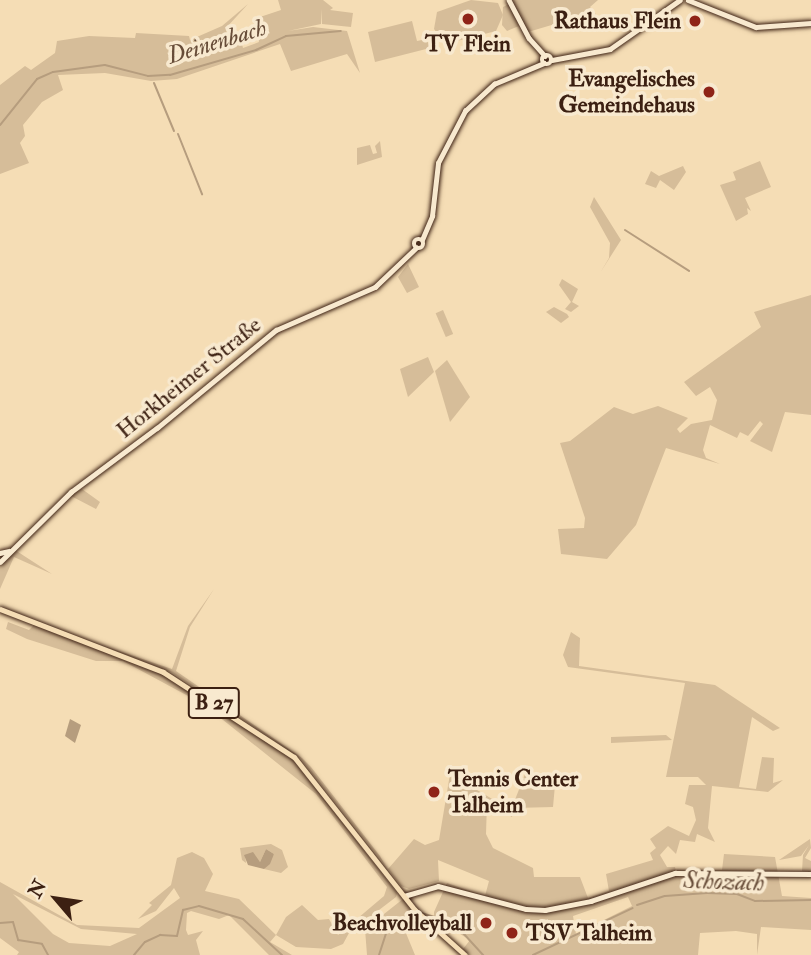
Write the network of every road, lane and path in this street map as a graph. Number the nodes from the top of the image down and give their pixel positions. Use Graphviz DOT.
graph roads {
  1 [pos="509,0"];
  2 [pos="680,0"];
  3 [pos="688,0"];
  4 [pos="811,23"];
  5 [pos="545,56"];
  6 [pos="552,60"];
  7 [pos="544,63"];
  8 [pos="10,550"];
  9 [pos="0,554"];
  10 [pos="0,561"];
  11 [pos="0,609"];
  12 [pos="811,874"];
  13 [pos="404,896"];
  14 [pos="465,955"];
  1 -- 5 [label="main road"];
  2 -- 3 [label="main road"];
  2 -- 6 [label="main road"];
  3 -- 4 [label="main road"];
  5 -- 6 [label="main road"];
  5 -- 7 [label="main road"];
  6 -- 7 [label="main road"];
  7 -- 8 [label="main road, Horkheimer Straße"];
  8 -- 9 [label="main road"];
  8 -- 10 [label="main road, Horkheimer Straße"];
  9 -- 10 [label="main road"];
  11 -- 13 [label="main road, B 27"];
  12 -- 13 [label="main road"];
  13 -- 14 [label="main road, B 27"];
}
